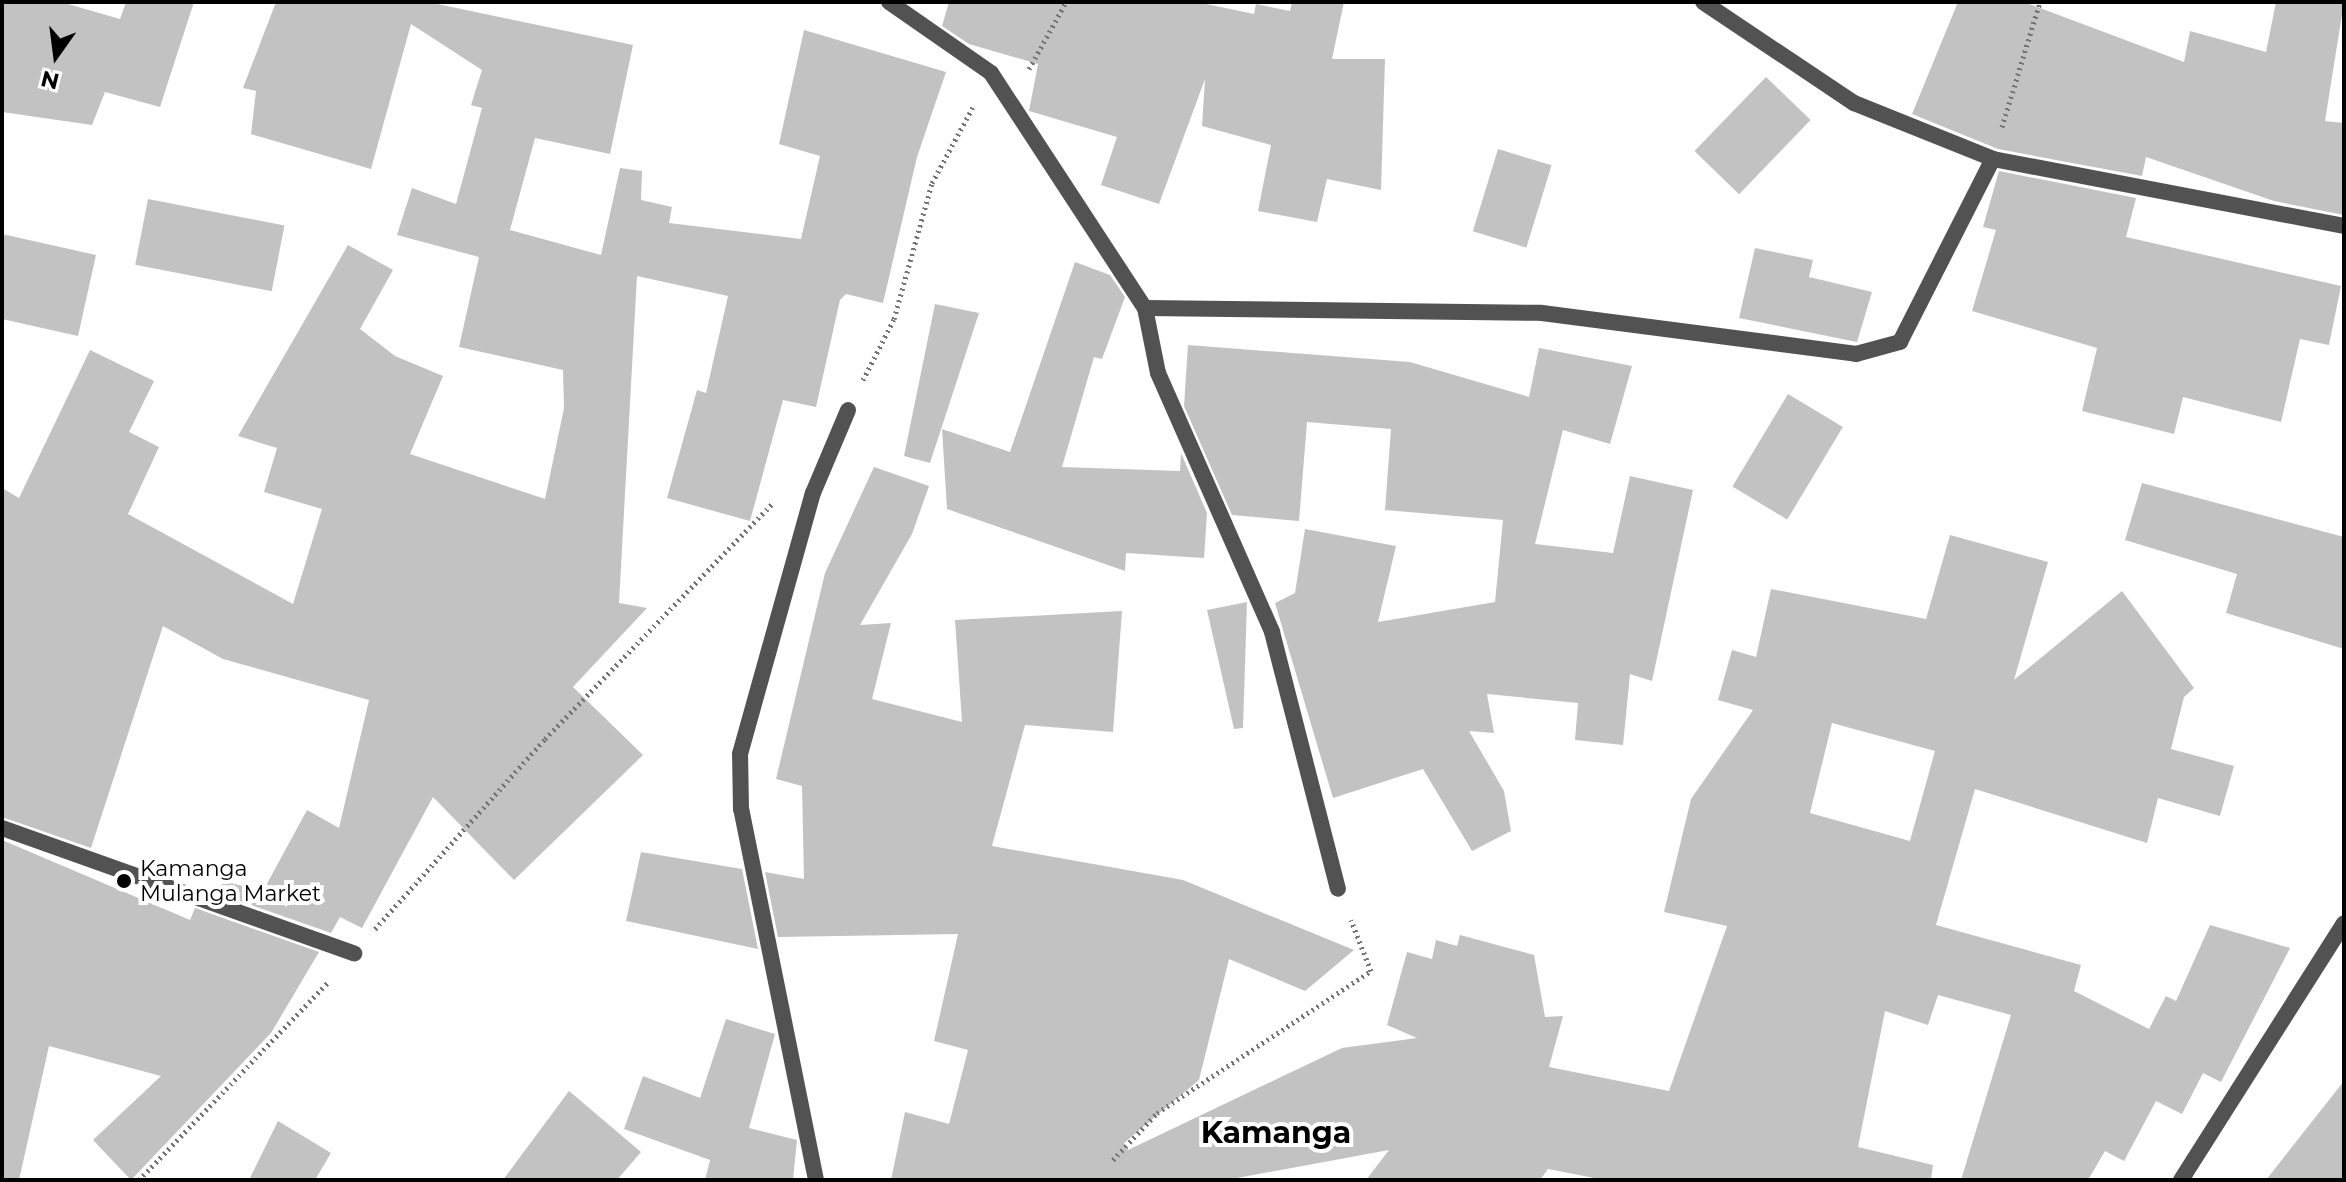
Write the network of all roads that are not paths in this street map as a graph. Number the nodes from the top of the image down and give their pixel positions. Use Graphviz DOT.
graph roads {
  1 [pos="889,2"];
  2 [pos="1703,2"];
  3 [pos="1993,159"];
  4 [pos="2344,226"];
  5 [pos="1145,308"];
  6 [pos="848,410"];
  7 [pos="2,828"];
  8 [pos="1338,889"];
  9 [pos="2344,923"];
  10 [pos="354,953"];
  11 [pos="816,1180"];
  12 [pos="2181,1180"];
  1 -- 5 [label="street"];
  2 -- 3 [label="street"];
  3 -- 4 [label="street"];
  3 -- 5 [label="street"];
  5 -- 8 [label="street"];
  6 -- 11 [label="street"];
  7 -- 10 [label="street"];
  9 -- 12 [label="street"];
}
